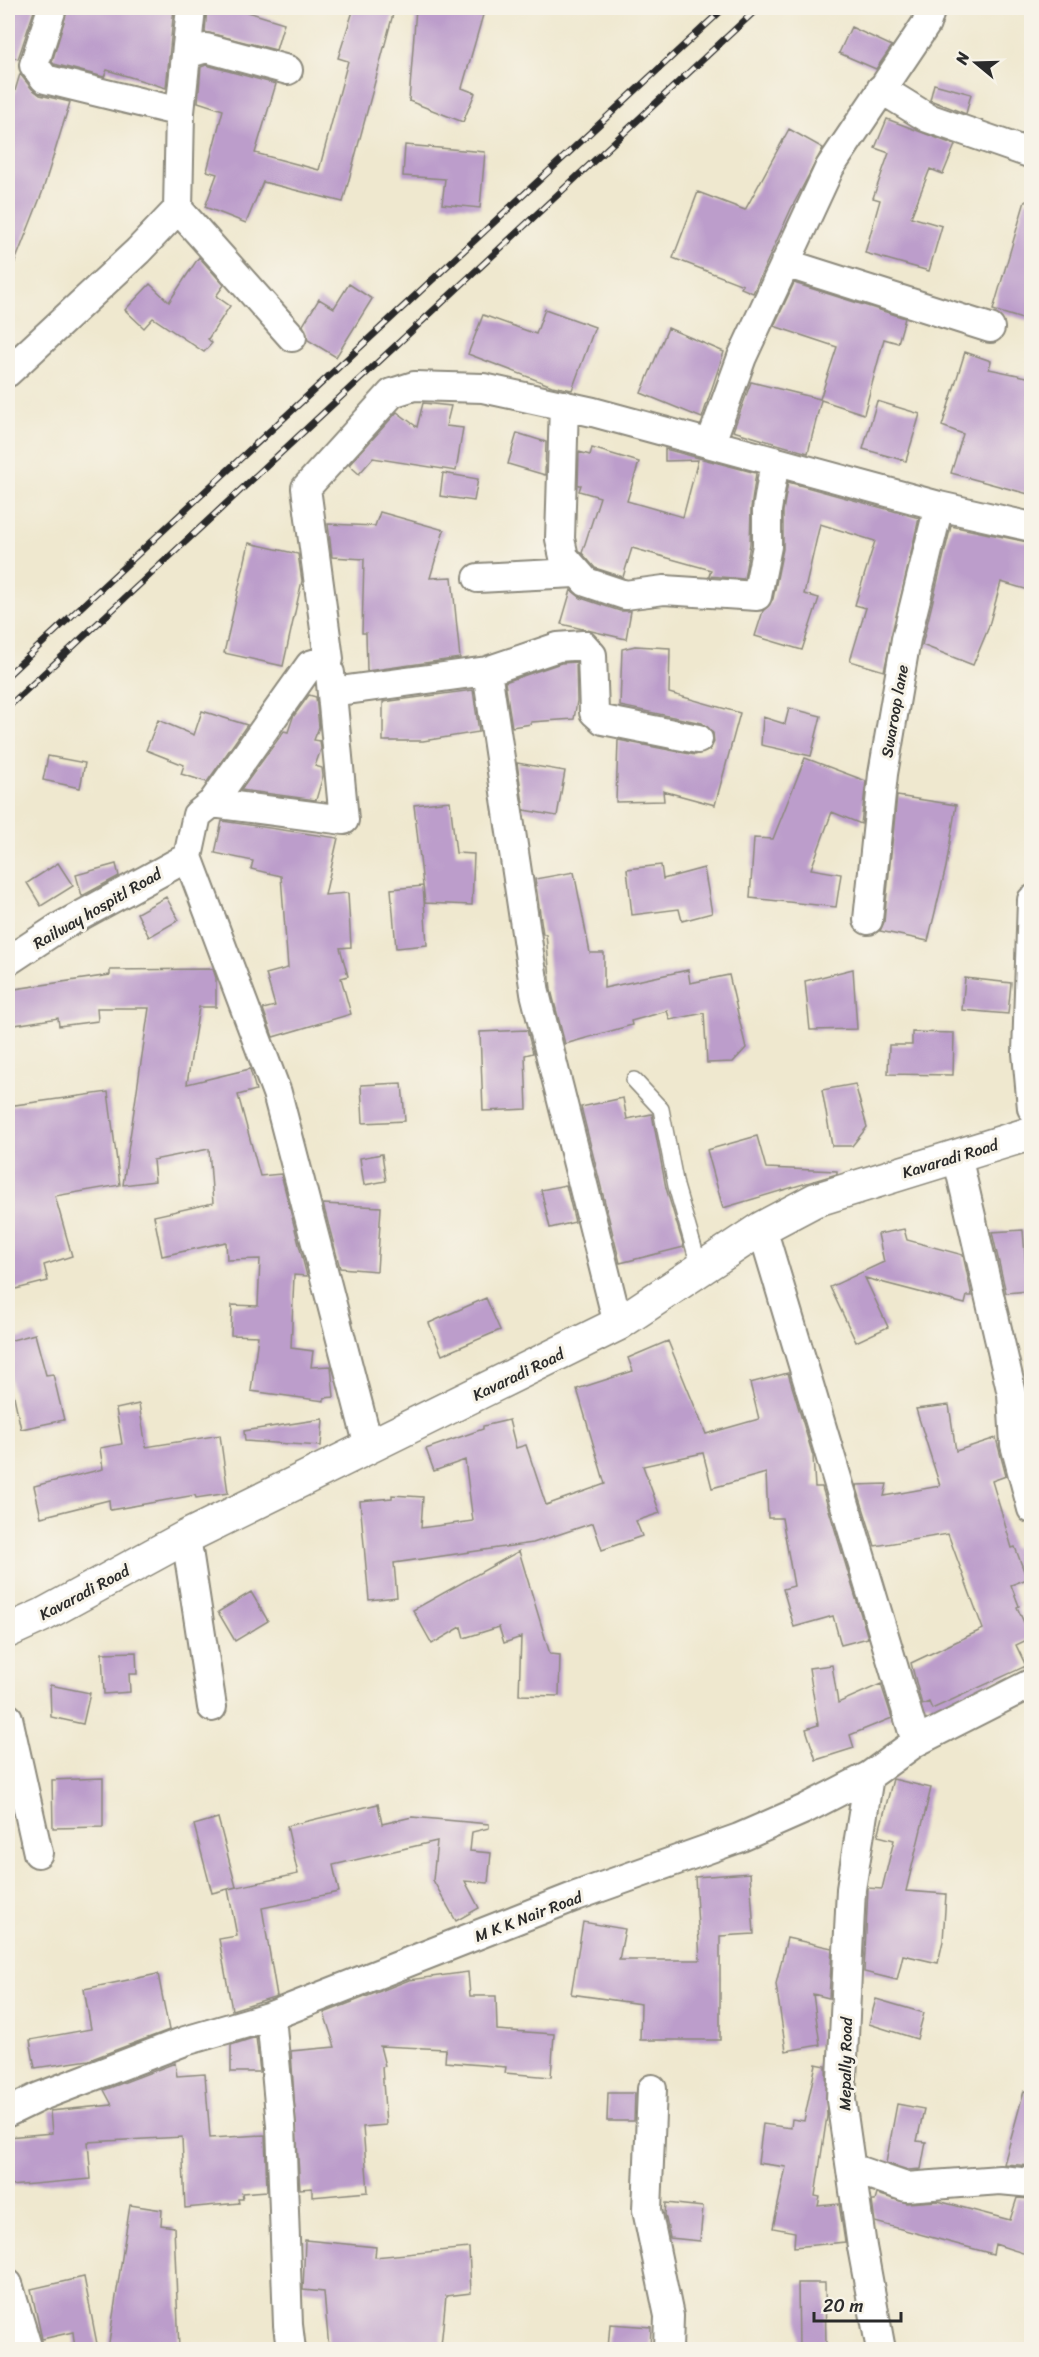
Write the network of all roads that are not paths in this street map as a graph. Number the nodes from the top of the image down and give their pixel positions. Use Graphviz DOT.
graph roads {
  1 [pos="52,8"];
  2 [pos="191,8"];
  3 [pos="931,8"];
  4 [pos="186,54"];
  5 [pos="288,70"];
  6 [pos="881,89"];
  7 [pos="180,112"];
  8 [pos="1032,154"];
  9 [pos="178,208"];
  10 [pos="785,263"];
  11 [pos="990,328"];
  12 [pos="292,337"];
  13 [pos="8,372"];
  14 [pos="564,405"];
  15 [pos="711,442"];
  16 [pos="776,461"];
  17 [pos="939,506"];
  18 [pos="1032,527"];
  19 [pos="575,573"];
  20 [pos="478,578"];
  21 [pos="329,659"];
  22 [pos="487,671"];
  23 [pos="332,692"];
  24 [pos="698,739"];
  25 [pos="212,803"];
  26 [pos="188,857"];
  27 [pos="1032,900"];
  28 [pos="868,920"];
  29 [pos="8,961"];
  30 [pos="634,1080"];
  31 [pos="1032,1108"];
  32 [pos="1032,1133"];
  33 [pos="957,1156"];
  34 [pos="762,1228"];
  35 [pos="700,1269"];
  36 [pos="618,1324"];
  37 [pos="1022,1392"];
  38 [pos="369,1447"];
  39 [pos="1032,1509"];
  40 [pos="186,1537"];
  41 [pos="8,1631"];
  42 [pos="1032,1683"];
  43 [pos="212,1707"];
  44 [pos="8,1718"];
  45 [pos="916,1742"];
  46 [pos="868,1776"];
  47 [pos="38,1853"];
  48 [pos="271,2016"];
  49 [pos="652,2089"];
  50 [pos="8,2112"];
  51 [pos="851,2168"];
  52 [pos="1032,2183"];
  53 [pos="8,2284"];
  54 [pos="28,2349"];
  55 [pos="291,2349"];
  56 [pos="668,2349"];
  57 [pos="881,2349"];
  1 -- 7 [label="street"];
  2 -- 4 [label="street"];
  3 -- 6 [label="street"];
  4 -- 5 [label="street"];
  4 -- 7 [label="street"];
  6 -- 8 [label="street"];
  6 -- 10 [label="street"];
  7 -- 9 [label="street"];
  9 -- 12 [label="street"];
  9 -- 13 [label="street"];
  10 -- 11 [label="street"];
  10 -- 15 [label="street"];
  14 -- 15 [label="street"];
  14 -- 19 [label="street"];
  14 -- 21 [label="street"];
  15 -- 16 [label="street"];
  16 -- 17 [label="street"];
  16 -- 19 [label="street"];
  17 -- 18 [label="street"];
  17 -- 28 [label="street, Swaroop lane"];
  19 -- 20 [label="street"];
  21 -- 23 [label="street"];
  21 -- 25 [label="street"];
  22 -- 23 [label="street"];
  22 -- 24 [label="street"];
  22 -- 36 [label="street"];
  23 -- 25 [label="street"];
  25 -- 26 [label="street"];
  26 -- 29 [label="street, Railway hospitl Road"];
  26 -- 38 [label="street"];
  27 -- 31 [label="street"];
  30 -- 35 [label="lane"];
  32 -- 33 [label="main road, Kavaradi Road"];
  33 -- 34 [label="main road, Kavaradi Road"];
  33 -- 37 [label="street"];
  34 -- 35 [label="main road, Kavaradi Road"];
  34 -- 45 [label="street"];
  35 -- 36 [label="main road, Kavaradi Road"];
  36 -- 38 [label="main road, Kavaradi Road"];
  37 -- 39 [label="street"];
  38 -- 40 [label="main road, Kavaradi Road"];
  40 -- 41 [label="main road, Kavaradi Road"];
  40 -- 43 [label="street"];
  42 -- 45 [label="street, M K K Nair Road"];
  44 -- 47 [label="street"];
  45 -- 46 [label="street, M K K Nair Road"];
  46 -- 48 [label="street, M K K Nair Road"];
  46 -- 51 [label="street, Mepally Road"];
  48 -- 50 [label="street, M K K Nair Road"];
  48 -- 55 [label="street"];
  49 -- 56 [label="street"];
  51 -- 52 [label="street"];
  51 -- 57 [label="street, Mepally Road"];
  53 -- 54 [label="street"];
}
